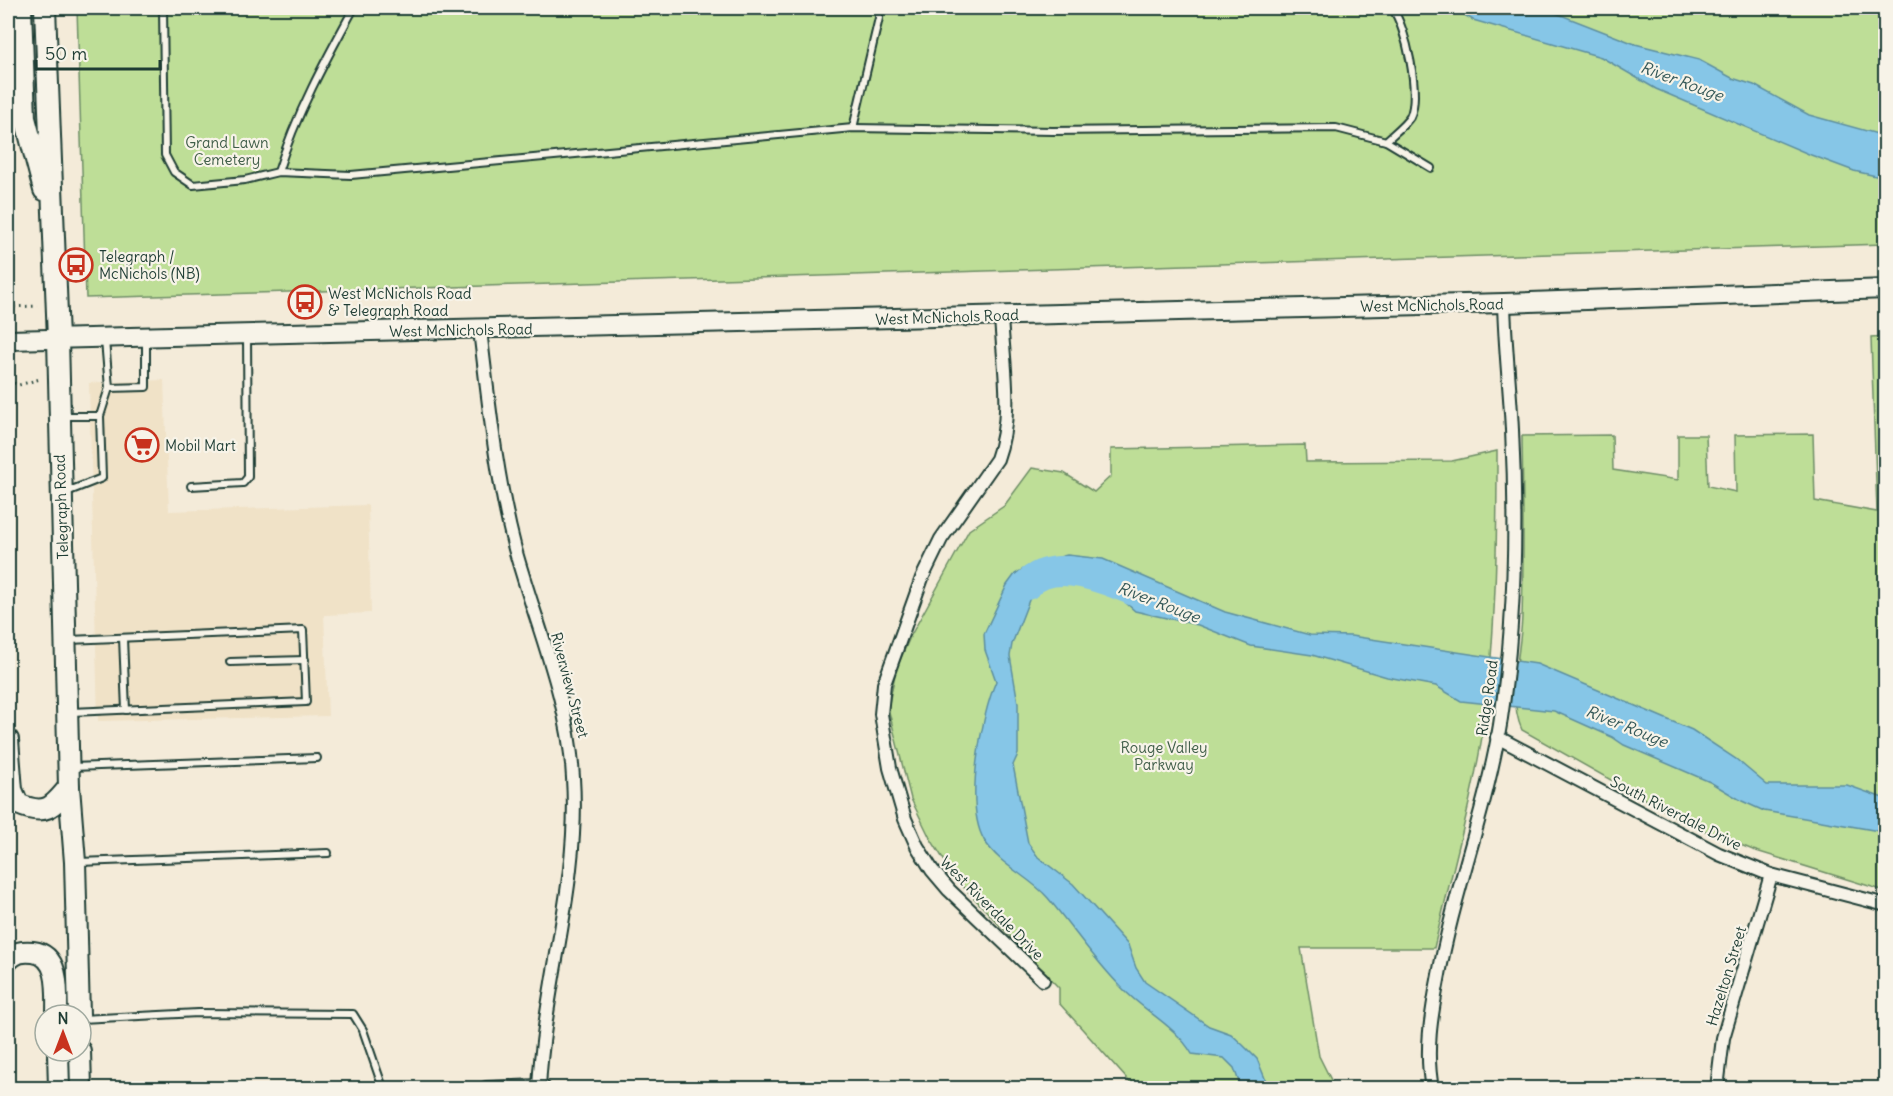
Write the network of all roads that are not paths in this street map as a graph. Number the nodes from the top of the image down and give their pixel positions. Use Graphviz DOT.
graph roads {
  1 [pos="21,8"];
  2 [pos="45,8"];
  3 [pos="163,8"];
  4 [pos="354,8"];
  5 [pos="879,8"];
  6 [pos="1392,8"];
  7 [pos="852,128"];
  8 [pos="1386,141"];
  9 [pos="1431,168"];
  10 [pos="278,172"];
  11 [pos="53,228"];
  12 [pos="1886,290"];
  13 [pos="1504,303"];
  14 [pos="1001,316"];
  15 [pos="480,330"];
  16 [pos="247,335"];
  17 [pos="146,338"];
  18 [pos="58,339"];
  19 [pos="105,339"];
  20 [pos="8,340"];
  21 [pos="109,388"];
  22 [pos="59,416"];
  23 [pos="100,416"];
  24 [pos="191,486"];
  25 [pos="61,494"];
  26 [pos="123,638"];
  27 [pos="65,640"];
  28 [pos="304,660"];
  29 [pos="230,662"];
  30 [pos="126,710"];
  31 [pos="67,712"];
  32 [pos="1498,731"];
  33 [pos="8,740"];
  34 [pos="317,758"];
  35 [pos="69,767"];
  36 [pos="69,787"];
  37 [pos="328,853"];
  38 [pos="75,862"];
  39 [pos="1772,874"];
  40 [pos="1886,905"];
  41 [pos="8,960"];
  42 [pos="1043,980"];
  43 [pos="57,1003"];
  44 [pos="80,1003"];
  45 [pos="93,1017"];
  46 [pos="58,1063"];
  47 [pos="80,1063"];
  48 [pos="540,1088"];
  49 [pos="59,1089"];
  50 [pos="81,1089"];
  51 [pos="383,1089"];
  52 [pos="486,1089"];
  53 [pos="1432,1089"];
  54 [pos="1717,1089"];
  1 -- 11 [label="main road, Telegraph Road"];
  2 -- 11 [label="main road, Telegraph Road"];
  3 -- 10 [label="lane"];
  4 -- 10 [label="lane"];
  5 -- 7 [label="lane"];
  6 -- 8 [label="lane"];
  7 -- 8 [label="lane"];
  7 -- 10 [label="lane"];
  8 -- 9 [label="lane"];
  11 -- 18 [label="main road, Telegraph Road"];
  12 -- 13 [label="main road, West McNichols Road"];
  13 -- 14 [label="main road, West McNichols Road"];
  13 -- 32 [label="street, Ridge Road"];
  14 -- 15 [label="main road, West McNichols Road"];
  14 -- 42 [label="street, West Riverdale Drive"];
  15 -- 16 [label="main road, West McNichols Road"];
  15 -- 48 [label="street, Riverview Street"];
  16 -- 17 [label="main road, West McNichols Road"];
  16 -- 24 [label="lane"];
  17 -- 19 [label="main road, West McNichols Road"];
  17 -- 21 [label="lane"];
  18 -- 19 [label="main road, West McNichols Road"];
  18 -- 20 [label="main road, West McNichols Road"];
  18 -- 22 [label="main road, Telegraph Road"];
  19 -- 21 [label="lane"];
  21 -- 23 [label="lane"];
  22 -- 23 [label="lane"];
  22 -- 25 [label="main road, Telegraph Road"];
  23 -- 25 [label="lane"];
  25 -- 27 [label="main road, Telegraph Road"];
  26 -- 27 [label="lane"];
  26 -- 28 [label="lane"];
  26 -- 30 [label="lane"];
  27 -- 31 [label="main road, Telegraph Road"];
  28 -- 29 [label="lane"];
  28 -- 30 [label="lane"];
  30 -- 31 [label="lane"];
  31 -- 35 [label="main road, Telegraph Road"];
  32 -- 39 [label="street, South Riverdale Drive"];
  32 -- 53 [label="street, Ridge Road"];
  33 -- 36 [label="main road"];
  34 -- 35 [label="lane"];
  35 -- 36 [label="main road, Telegraph Road"];
  36 -- 38 [label="main road, Telegraph Road"];
  37 -- 38 [label="lane"];
  38 -- 44 [label="main road, Telegraph Road"];
  39 -- 40 [label="street, South Riverdale Drive"];
  39 -- 54 [label="street, Hazelton Street"];
  41 -- 43 [label="main road"];
  45 -- 51 [label="lane"];
  46 -- 49 [label="main road"];
  47 -- 50 [label="main road"];
  48 -- 52 [label="street"];
}
